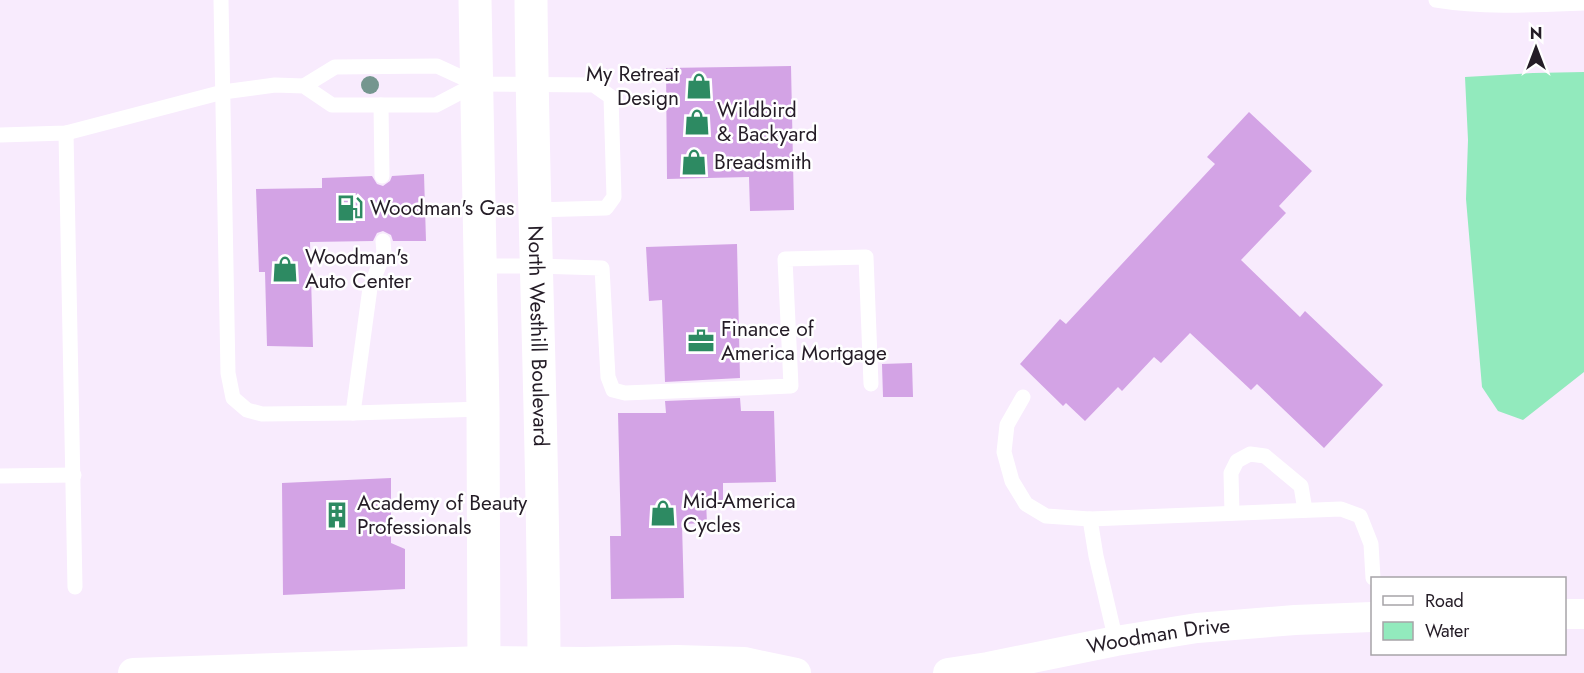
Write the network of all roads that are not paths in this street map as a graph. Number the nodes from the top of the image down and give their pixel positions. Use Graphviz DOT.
graph roads {
  1 [pos="221,0"];
  2 [pos="475,0"];
  3 [pos="531,0"];
  4 [pos="1436,0"];
  5 [pos="1584,3"];
  6 [pos="476,84"];
  7 [pos="531,84"];
  8 [pos="304,86"];
  9 [pos="223,92"];
  10 [pos="381,105"];
  11 [pos="66,133"];
  12 [pos="0,135"];
  13 [pos="382,176"];
  14 [pos="535,210"];
  15 [pos="383,241"];
  16 [pos="479,266"];
  17 [pos="536,266"];
  18 [pos="871,384"];
  19 [pos="1023,397"];
  20 [pos="483,408"];
  21 [pos="353,413"];
  22 [pos="74,475"];
  23 [pos="0,476"];
  24 [pos="1305,510"];
  25 [pos="1232,513"];
  26 [pos="1090,519"];
  27 [pos="1373,577"];
  28 [pos="75,587"];
  29 [pos="1566,614"];
  30 [pos="1584,614"];
  31 [pos="1371,617"];
  32 [pos="1116,641"];
  33 [pos="1045,665"];
  34 [pos="484,667"];
  35 [pos="544,667"];
  36 [pos="133,673"];
  37 [pos="796,673"];
  38 [pos="948,673"];
  1 -- 9 [label="lane"];
  2 -- 6 [label="street"];
  3 -- 7 [label="street, North Westhill Boulevard"];
  4 -- 5 [label="lane"];
  6 -- 7 [label="lane"];
  6 -- 8 [label="lane"];
  6 -- 10 [label="lane"];
  6 -- 16 [label="street"];
  7 -- 14 [label="street, North Westhill Boulevard"];
  7 -- 14 [label="lane"];
  8 -- 9 [label="lane"];
  8 -- 10 [label="lane"];
  9 -- 11 [label="lane"];
  9 -- 21 [label="lane"];
  10 -- 13 [label="lane"];
  11 -- 12 [label="lane"];
  11 -- 22 [label="lane"];
  14 -- 17 [label="street, North Westhill Boulevard"];
  15 -- 21 [label="lane"];
  16 -- 17 [label="lane"];
  16 -- 20 [label="street"];
  17 -- 18 [label="lane"];
  17 -- 35 [label="street, North Westhill Boulevard"];
  19 -- 26 [label="lane"];
  20 -- 21 [label="lane"];
  20 -- 34 [label="street"];
  22 -- 23 [label="lane"];
  22 -- 28 [label="lane"];
  24 -- 25 [label="lane"];
  24 -- 25 [label="lane"];
  24 -- 27 [label="lane"];
  25 -- 26 [label="lane"];
  26 -- 32 [label="lane"];
  29 -- 30 [label="street"];
  31 -- 32 [label="street, Woodman Drive"];
  32 -- 33 [label="street, Woodman Drive"];
  33 -- 38 [label="street, Woodman Drive"];
  34 -- 35 [label="street"];
  34 -- 36 [label="street"];
  35 -- 37 [label="street"];
}
